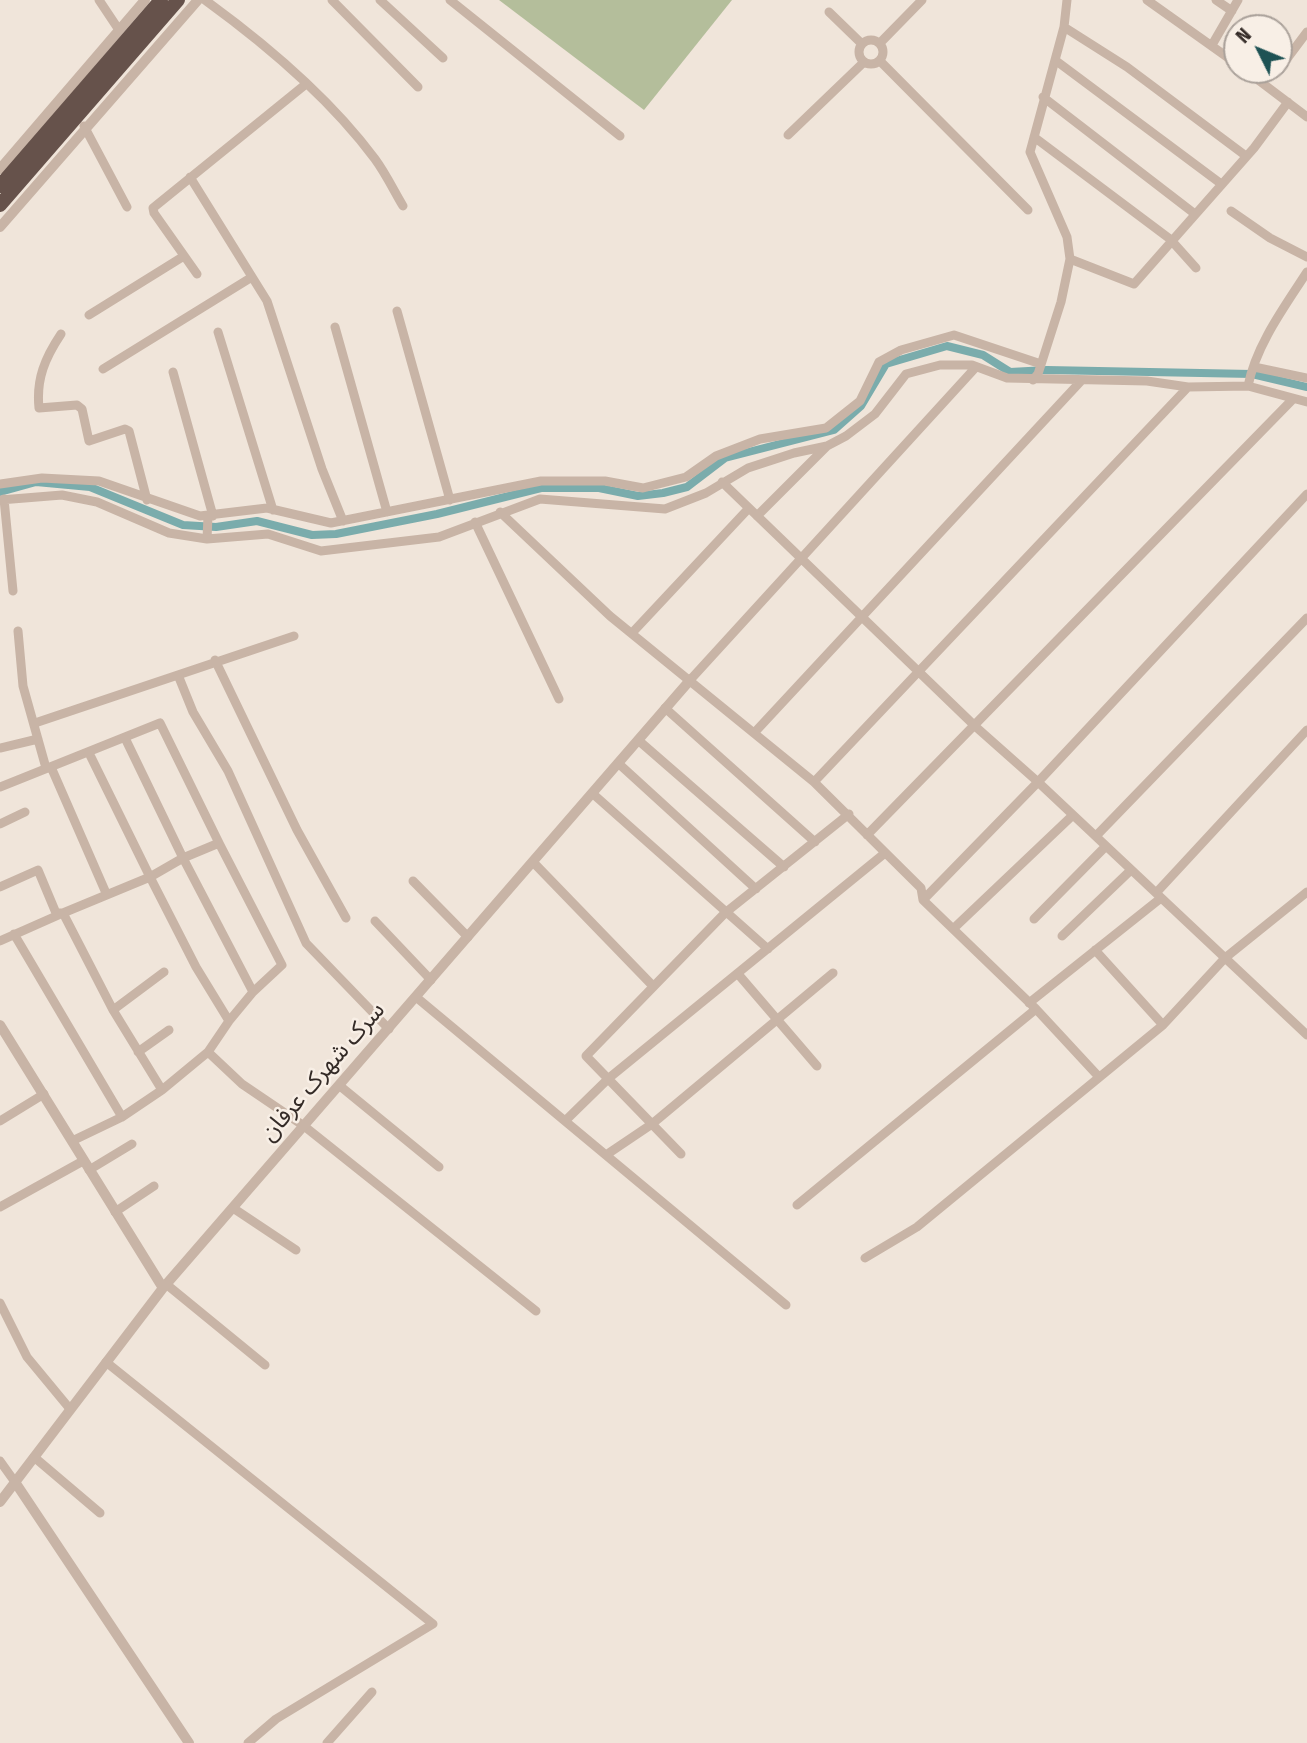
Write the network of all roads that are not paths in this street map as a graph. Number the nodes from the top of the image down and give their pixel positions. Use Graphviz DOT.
graph roads {
  1 [pos="99,0"];
  2 [pos="145,0"];
  3 [pos="161,0"];
  4 [pos="178,0"];
  5 [pos="198,0"];
  6 [pos="205,0"];
  7 [pos="332,0"];
  8 [pos="380,0"];
  9 [pos="450,0"];
  10 [pos="922,0"];
  11 [pos="1067,0"];
  12 [pos="1147,0"];
  13 [pos="1216,0"];
  14 [pos="1238,0"];
  15 [pos="1232,11"];
  16 [pos="829,12"];
  17 [pos="1064,27"];
  18 [pos="119,30"];
  19 [pos="1307,32"];
  20 [pos="880,43"];
  21 [pos="862,44"];
  22 [pos="1212,45"];
  23 [pos="1293,51"];
  24 [pos="1223,53"];
  25 [pos="443,58"];
  26 [pos="1055,60"];
  27 [pos="880,61"];
  28 [pos="864,62"];
  29 [pos="306,84"];
  30 [pos="1264,84"];
  31 [pos="418,87"];
  32 [pos="1043,97"];
  33 [pos="1288,102"];
  34 [pos="78,115"];
  35 [pos="1307,117"];
  36 [pos="86,129"];
  37 [pos="788,135"];
  38 [pos="620,136"];
  39 [pos="1034,137"];
  40 [pos="1246,156"];
  41 [pos="0,169"];
  42 [pos="190,177"];
  43 [pos="1220,183"];
  44 [pos="0,186"];
  45 [pos="0,205"];
  46 [pos="403,206"];
  47 [pos="127,207"];
  48 [pos="1028,210"];
  49 [pos="1231,211"];
  50 [pos="1195,214"];
  51 [pos="0,227"];
  52 [pos="1170,239"];
  53 [pos="184,256"];
  54 [pos="1307,257"];
  55 [pos="1070,259"];
  56 [pos="1196,268"];
  57 [pos="1307,272"];
  58 [pos="197,274"];
  59 [pos="252,277"];
  60 [pos="397,311"];
  61 [pos="89,315"];
  62 [pos="335,327"];
  63 [pos="218,332"];
  64 [pos="61,334"];
  65 [pos="1254,366"];
  66 [pos="976,367"];
  67 [pos="103,369"];
  68 [pos="173,372"];
  69 [pos="1038,373"];
  70 [pos="1307,378"];
  71 [pos="1081,381"];
  72 [pos="1249,383"];
  73 [pos="1188,387"];
  74 [pos="1292,400"];
  75 [pos="1307,402"];
  76 [pos="827,446"];
  77 [pos="539,481"];
  78 [pos="722,482"];
  79 [pos="0,484"];
  80 [pos="1307,494"];
  81 [pos="2,499"];
  82 [pos="540,499"];
  83 [pos="147,500"];
  84 [pos="450,500"];
  85 [pos="749,508"];
  86 [pos="273,510"];
  87 [pos="387,512"];
  88 [pos="500,512"];
  89 [pos="210,516"];
  90 [pos="757,516"];
  91 [pos="343,521"];
  92 [pos="475,523"];
  93 [pos="207,539"];
  94 [pos="802,558"];
  95 [pos="13,591"];
  96 [pos="863,616"];
  97 [pos="1307,618"];
  98 [pos="18,631"];
  99 [pos="632,633"];
  100 [pos="294,636"];
  101 [pos="215,660"];
  102 [pos="921,671"];
  103 [pos="178,675"];
  104 [pos="691,679"];
  105 [pos="559,699"];
  106 [pos="665,709"];
  107 [pos="35,723"];
  108 [pos="975,726"];
  109 [pos="1307,730"];
  110 [pos="755,732"];
  111 [pos="125,738"];
  112 [pos="38,739"];
  113 [pos="638,740"];
  114 [pos="0,748"];
  115 [pos="89,753"];
  116 [pos="618,763"];
  117 [pos="48,768"];
  118 [pos="814,782"];
  119 [pos="1038,782"];
  120 [pos="0,787"];
  121 [pos="592,793"];
  122 [pos="25,812"];
  123 [pos="849,814"];
  124 [pos="1073,816"];
  125 [pos="0,824"];
  126 [pos="867,835"];
  127 [pos="1096,836"];
  128 [pos="815,842"];
  129 [pos="219,843"];
  130 [pos="1106,846"];
  131 [pos="885,853"];
  132 [pos="183,858"];
  133 [pos="533,862"];
  134 [pos="784,867"];
  135 [pos="1131,870"];
  136 [pos="150,877"];
  137 [pos="413,881"];
  138 [pos="0,887"];
  139 [pos="756,889"];
  140 [pos="1307,892"];
  141 [pos="106,894"];
  142 [pos="1159,895"];
  143 [pos="923,900"];
  144 [pos="63,913"];
  145 [pos="725,913"];
  146 [pos="346,918"];
  147 [pos="1034,919"];
  148 [pos="375,921"];
  149 [pos="953,929"];
  150 [pos="14,934"];
  151 [pos="1062,936"];
  152 [pos="468,937"];
  153 [pos="0,941"];
  154 [pos="768,949"];
  155 [pos="1095,950"];
  156 [pos="1224,958"];
  157 [pos="164,972"];
  158 [pos="833,973"];
  159 [pos="738,974"];
  160 [pos="431,980"];
  161 [pos="652,985"];
  162 [pos="253,992"];
  163 [pos="416,997"];
  164 [pos="1033,1006"];
  165 [pos="113,1010"];
  166 [pos="777,1019"];
  167 [pos="229,1021"];
  168 [pos="1163,1025"];
  169 [pos="0,1026"];
  170 [pos="388,1029"];
  171 [pos="169,1030"];
  172 [pos="1307,1035"];
  173 [pos="4,1041"];
  174 [pos="138,1052"];
  175 [pos="208,1052"];
  176 [pos="817,1066"];
  177 [pos="1099,1077"];
  178 [pos="609,1078"];
  179 [pos="340,1086"];
  180 [pos="162,1090"];
  181 [pos="44,1094"];
  182 [pos="122,1117"];
  183 [pos="0,1121"];
  184 [pos="565,1121"];
  185 [pos="652,1124"];
  186 [pos="304,1126"];
  187 [pos="72,1140"];
  188 [pos="132,1144"];
  189 [pos="681,1154"];
  190 [pos="606,1156"];
  191 [pos="86,1166"];
  192 [pos="439,1167"];
  193 [pos="154,1186"];
  194 [pos="797,1205"];
  195 [pos="0,1207"];
  196 [pos="233,1208"];
  197 [pos="115,1212"];
  198 [pos="296,1250"];
  199 [pos="865,1258"];
  200 [pos="165,1286"];
  201 [pos="0,1303"];
  202 [pos="786,1305"];
  203 [pos="536,1311"];
  204 [pos="106,1362"];
  205 [pos="265,1365"];
  206 [pos="70,1409"];
  207 [pos="34,1457"];
  208 [pos="0,1461"];
  209 [pos="15,1482"];
  210 [pos="0,1502"];
  211 [pos="100,1513"];
  212 [pos="372,1692"];
  213 [pos="189,1743"];
  214 [pos="248,1743"];
  215 [pos="327,1743"];
  1 -- 18 [label="street"];
  2 -- 18 [label="street"];
  3 -- 44 [label="highway"];
  4 -- 34 [label="highway"];
  5 -- 36 [label="street"];
  6 -- 29 [label="street"];
  7 -- 31 [label="street"];
  8 -- 25 [label="street"];
  9 -- 38 [label="street"];
  10 -- 20 [label="street"];
  11 -- 17 [label="street"];
  12 -- 22 [label="street"];
  13 -- 15 [label="street"];
  14 -- 15 [label="street"];
  15 -- 22 [label="street"];
  16 -- 21 [label="street"];
  17 -- 26 [label="street"];
  17 -- 40 [label="street"];
  18 -- 41 [label="street"];
  19 -- 23 [label="street"];
  20 -- 21 [label="street"];
  20 -- 27 [label="street"];
  21 -- 28 [label="street"];
  22 -- 24 [label="street"];
  26 -- 32 [label="street"];
  26 -- 43 [label="street"];
  27 -- 28 [label="street"];
  27 -- 48 [label="street"];
  28 -- 37 [label="street"];
  29 -- 42 [label="street"];
  29 -- 46 [label="street"];
  30 -- 33 [label="street"];
  32 -- 39 [label="street"];
  32 -- 50 [label="street"];
  33 -- 35 [label="street"];
  33 -- 40 [label="street"];
  34 -- 36 [label="street"];
  34 -- 45 [label="highway"];
  36 -- 47 [label="street"];
  36 -- 51 [label="street"];
  39 -- 52 [label="street"];
  39 -- 55 [label="street"];
  40 -- 43 [label="street"];
  42 -- 53 [label="street"];
  42 -- 59 [label="street"];
  43 -- 50 [label="street"];
  49 -- 54 [label="street"];
  50 -- 52 [label="street"];
  52 -- 55 [label="street"];
  52 -- 56 [label="street"];
  53 -- 58 [label="street"];
  53 -- 61 [label="street"];
  55 -- 69 [label="street"];
  57 -- 65 [label="street"];
  59 -- 67 [label="street"];
  59 -- 91 [label="street"];
  60 -- 84 [label="street"];
  62 -- 87 [label="street"];
  63 -- 86 [label="street"];
  64 -- 83 [label="street"];
  65 -- 70 [label="street"];
  65 -- 72 [label="street"];
  66 -- 69 [label="street"];
  66 -- 76 [label="street"];
  66 -- 94 [label="street"];
  68 -- 89 [label="street"];
  69 -- 71 [label="street"];
  69 -- 77 [label="street"];
  71 -- 73 [label="street"];
  71 -- 96 [label="street"];
  72 -- 73 [label="street"];
  72 -- 74 [label="street"];
  73 -- 102 [label="street"];
  74 -- 75 [label="street"];
  74 -- 108 [label="street"];
  76 -- 78 [label="street"];
  76 -- 90 [label="street"];
  77 -- 82 [label="street"];
  77 -- 84 [label="street"];
  78 -- 82 [label="street"];
  78 -- 85 [label="street"];
  79 -- 83 [label="street"];
  80 -- 119 [label="street"];
  81 -- 93 [label="street"];
  81 -- 95 [label="street"];
  82 -- 88 [label="street"];
  83 -- 89 [label="street"];
  84 -- 87 [label="street"];
  85 -- 90 [label="street"];
  85 -- 99 [label="street"];
  86 -- 89 [label="street"];
  86 -- 91 [label="street"];
  87 -- 91 [label="street"];
  88 -- 92 [label="street"];
  88 -- 99 [label="street"];
  89 -- 93 [label="street"];
  90 -- 94 [label="street"];
  92 -- 93 [label="street"];
  92 -- 105 [label="street"];
  94 -- 96 [label="street"];
  94 -- 104 [label="street"];
  96 -- 102 [label="street"];
  96 -- 110 [label="street"];
  97 -- 127 [label="street"];
  98 -- 107 [label="street"];
  99 -- 104 [label="street"];
  100 -- 101 [label="street"];
  101 -- 103 [label="street"];
  101 -- 146 [label="street"];
  102 -- 108 [label="street"];
  102 -- 118 [label="street"];
  103 -- 107 [label="street"];
  103 -- 170 [label="street"];
  104 -- 106 [label="street, سرک شهرک عرفان"];
  104 -- 110 [label="street"];
  106 -- 113 [label="street, سرک شهرک عرفان"];
  106 -- 128 [label="street"];
  107 -- 112 [label="street"];
  108 -- 119 [label="street"];
  108 -- 126 [label="street"];
  109 -- 142 [label="street"];
  110 -- 118 [label="street"];
  111 -- 115 [label="street"];
  111 -- 129 [label="street"];
  111 -- 132 [label="street"];
  112 -- 114 [label="street"];
  112 -- 117 [label="street"];
  113 -- 116 [label="street, سرک شهرک عرفان"];
  113 -- 134 [label="street"];
  115 -- 117 [label="street"];
  115 -- 136 [label="street"];
  116 -- 121 [label="street, سرک شهرک عرفان"];
  116 -- 139 [label="street"];
  117 -- 120 [label="street"];
  117 -- 141 [label="street"];
  118 -- 123 [label="street"];
  119 -- 124 [label="street"];
  119 -- 143 [label="street"];
  121 -- 133 [label="street, سرک شهرک عرفان"];
  121 -- 145 [label="street"];
  122 -- 125 [label="street"];
  123 -- 126 [label="street"];
  123 -- 128 [label="street"];
  124 -- 127 [label="street"];
  124 -- 149 [label="street"];
  126 -- 131 [label="street"];
  127 -- 130 [label="street"];
  128 -- 134 [label="street"];
  129 -- 132 [label="street"];
  129 -- 162 [label="street"];
  130 -- 135 [label="street"];
  130 -- 147 [label="street"];
  131 -- 143 [label="street"];
  131 -- 154 [label="street"];
  132 -- 136 [label="street"];
  132 -- 162 [label="street"];
  133 -- 152 [label="street, سرک شهرک عرفان"];
  133 -- 161 [label="street"];
  134 -- 139 [label="street"];
  135 -- 142 [label="street"];
  135 -- 151 [label="street"];
  136 -- 141 [label="street"];
  136 -- 167 [label="street"];
  137 -- 152 [label="street"];
  138 -- 144 [label="street"];
  139 -- 145 [label="street"];
  140 -- 156 [label="street"];
  141 -- 144 [label="street"];
  142 -- 155 [label="street"];
  142 -- 156 [label="street"];
  143 -- 149 [label="street"];
  144 -- 150 [label="street"];
  144 -- 165 [label="street"];
  145 -- 154 [label="street"];
  145 -- 161 [label="street"];
  148 -- 160 [label="street"];
  149 -- 164 [label="street"];
  150 -- 153 [label="street"];
  150 -- 182 [label="street"];
  152 -- 160 [label="street, سرک شهرک عرفان"];
  154 -- 159 [label="street"];
  155 -- 164 [label="street"];
  155 -- 168 [label="street"];
  156 -- 168 [label="street"];
  156 -- 172 [label="street"];
  157 -- 165 [label="street"];
  158 -- 166 [label="street"];
  159 -- 166 [label="street"];
  159 -- 178 [label="street"];
  160 -- 163 [label="street, سرک شهرک عرفان"];
  161 -- 178 [label="street"];
  162 -- 167 [label="street"];
  163 -- 170 [label="street, سرک شهرک عرفان"];
  163 -- 184 [label="street"];
  164 -- 177 [label="street"];
  164 -- 194 [label="street"];
  165 -- 174 [label="street"];
  166 -- 176 [label="street"];
  166 -- 185 [label="street"];
  167 -- 175 [label="street"];
  168 -- 177 [label="street"];
  169 -- 173 [label="street"];
  170 -- 179 [label="street, سرک شهرک عرفان"];
  171 -- 174 [label="street"];
  173 -- 181 [label="street"];
  174 -- 180 [label="street"];
  175 -- 180 [label="street"];
  175 -- 186 [label="street"];
  177 -- 199 [label="street"];
  178 -- 184 [label="street"];
  178 -- 185 [label="street"];
  179 -- 186 [label="street, سرک شهرک عرفان"];
  179 -- 192 [label="street"];
  180 -- 182 [label="street"];
  181 -- 183 [label="street"];
  181 -- 187 [label="street"];
  182 -- 187 [label="street"];
  184 -- 190 [label="street"];
  185 -- 189 [label="street"];
  185 -- 190 [label="street"];
  186 -- 196 [label="street, سرک شهرک عرفان"];
  186 -- 203 [label="street"];
  187 -- 191 [label="street"];
  188 -- 191 [label="street"];
  190 -- 202 [label="street"];
  191 -- 195 [label="street"];
  191 -- 197 [label="street"];
  193 -- 197 [label="street"];
  196 -- 198 [label="street"];
  196 -- 200 [label="street, سرک شهرک عرفان"];
  197 -- 200 [label="street"];
  200 -- 204 [label="street, سرک شهرک عرفان"];
  200 -- 205 [label="street"];
  201 -- 206 [label="street"];
  204 -- 206 [label="street, سرک شهرک عرفان"];
  204 -- 214 [label="street"];
  206 -- 207 [label="street, سرک شهرک عرفان"];
  207 -- 209 [label="street, سرک شهرک عرفان"];
  207 -- 211 [label="street"];
  208 -- 209 [label="street"];
  209 -- 210 [label="street, سرک شهرک عرفان"];
  209 -- 213 [label="street"];
  212 -- 215 [label="street"];
}
